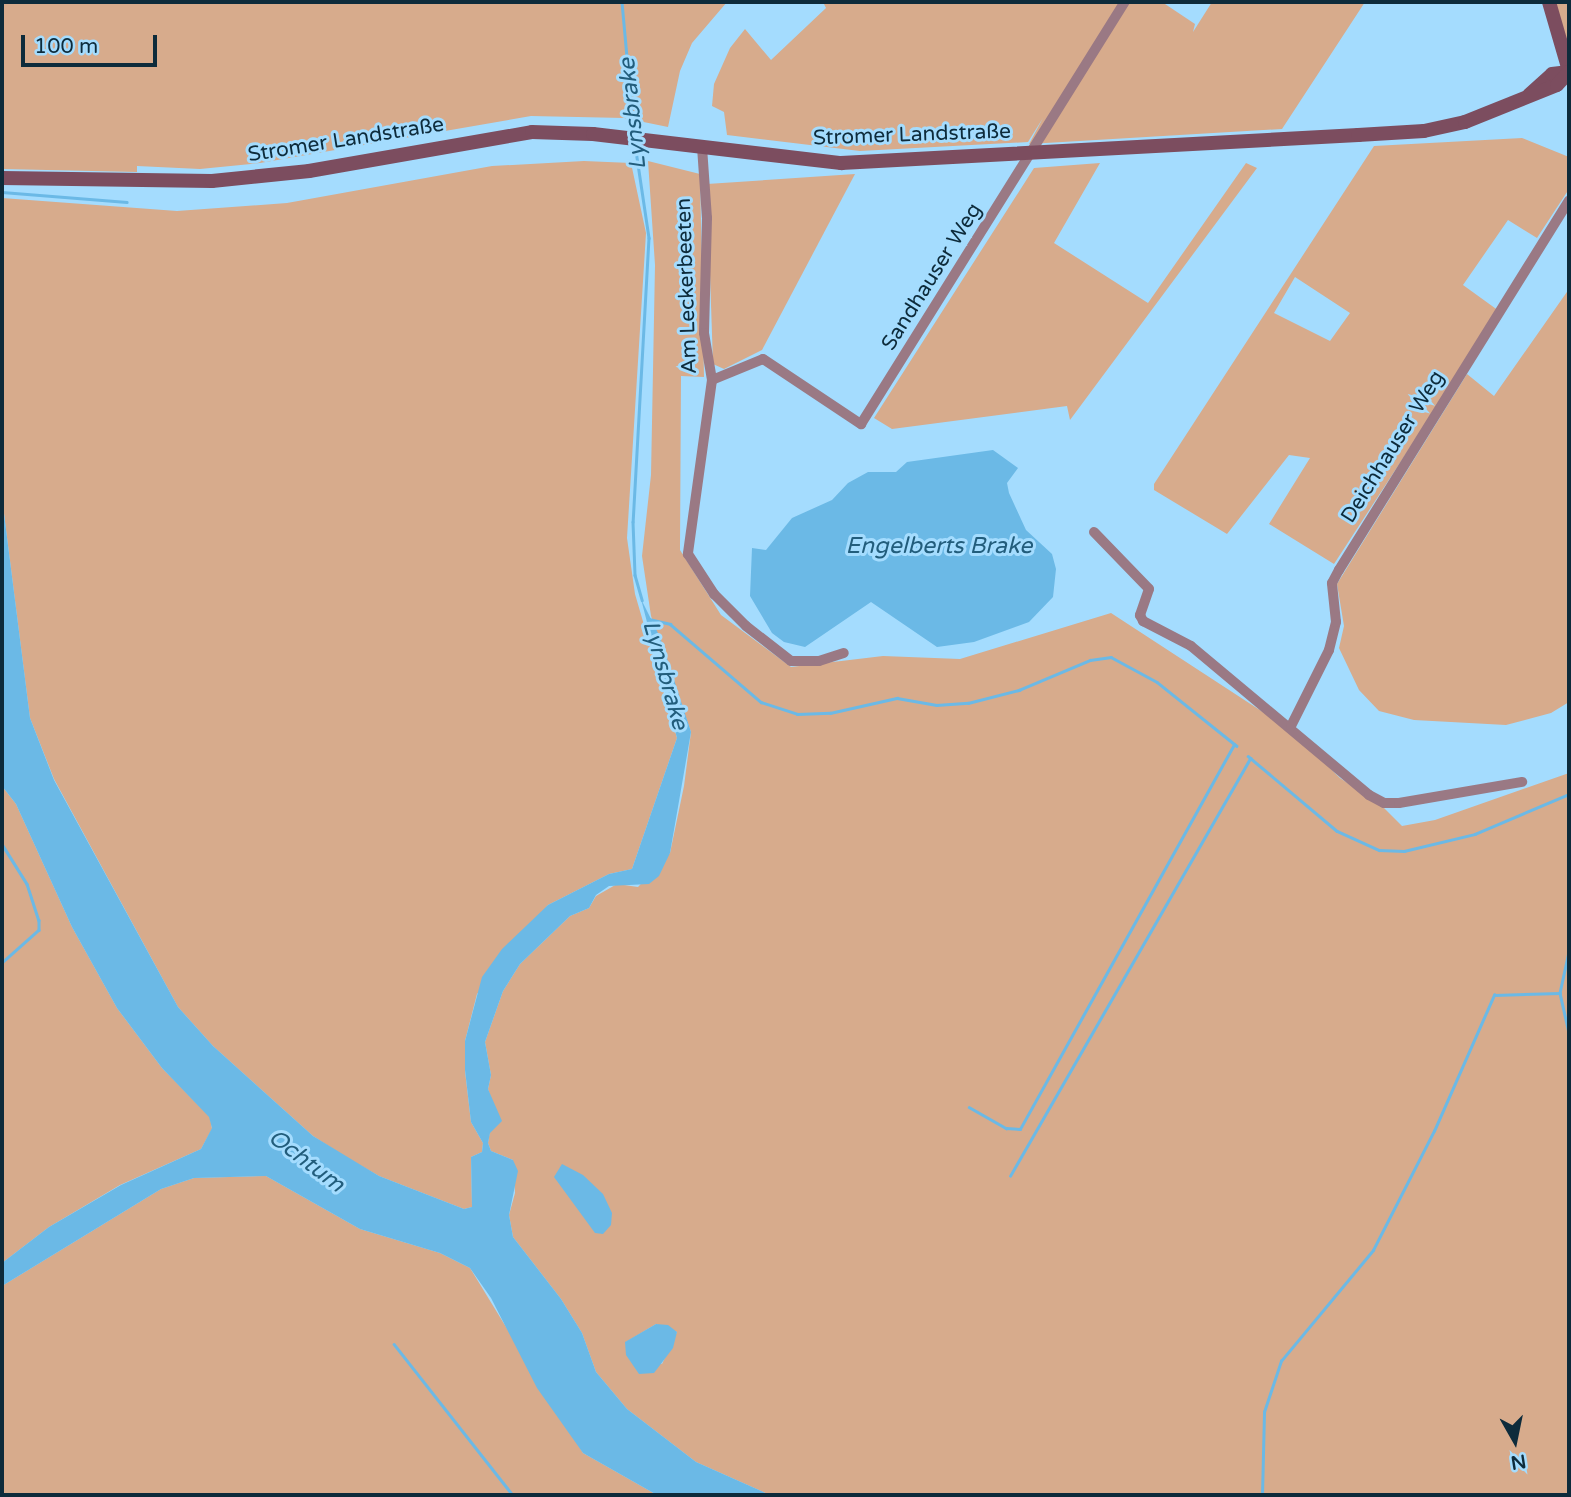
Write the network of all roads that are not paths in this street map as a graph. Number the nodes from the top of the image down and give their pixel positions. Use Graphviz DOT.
graph roads {
  1 [pos="1125,2"];
  2 [pos="1549,2"];
  3 [pos="1569,72"];
  4 [pos="702,147"];
  5 [pos="1033,152"];
  6 [pos="2,178"];
  7 [pos="1569,201"];
  8 [pos="712,380"];
  9 [pos="1094,532"];
  10 [pos="844,653"];
  11 [pos="1291,726"];
  12 [pos="1522,782"];
  1 -- 5 [label="street, Sandhauser Weg"];
  2 -- 3 [label="main road"];
  3 -- 5 [label="main road, Stromer Landstraße"];
  4 -- 5 [label="main road, Stromer Landstraße"];
  4 -- 6 [label="main road, Stromer Landstraße"];
  4 -- 8 [label="street, Am Leckerbeeten"];
  5 -- 8 [label="street, Sandhauser Weg"];
  7 -- 11 [label="street, Deichhauser Weg"];
  8 -- 10 [label="street, Am Leckerbeeten"];
  9 -- 11 [label="street"];
  11 -- 12 [label="street"];
}
